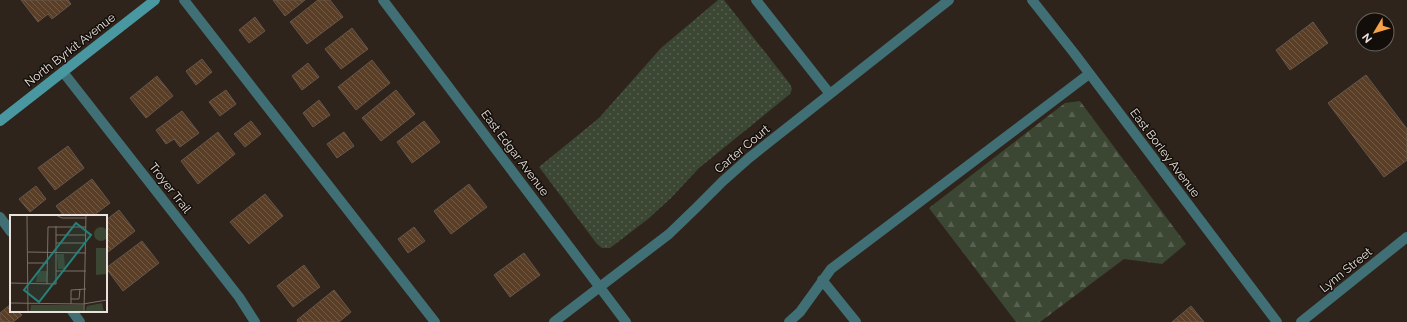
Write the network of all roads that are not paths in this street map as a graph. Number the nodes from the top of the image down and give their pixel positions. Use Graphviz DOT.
graph roads {
  1 [pos="155,0"];
  2 [pos="184,0"];
  3 [pos="383,0"];
  4 [pos="756,0"];
  5 [pos="949,0"];
  6 [pos="1032,0"];
  7 [pos="63,72"];
  8 [pos="1089,74"];
  9 [pos="830,94"];
  10 [pos="0,121"];
  11 [pos="0,217"];
  12 [pos="10,231"];
  13 [pos="1407,237"];
  14 [pos="822,280"];
  15 [pos="600,287"];
  16 [pos="73,312"];
  17 [pos="80,322"];
  18 [pos="255,322"];
  19 [pos="435,322"];
  20 [pos="554,322"];
  21 [pos="626,322"];
  22 [pos="789,322"];
  23 [pos="856,322"];
  24 [pos="1277,322"];
  25 [pos="1301,322"];
  1 -- 7 [label="street, North Byrkit Avenue"];
  2 -- 19 [label="street"];
  3 -- 15 [label="street, East Edgar Avenue"];
  4 -- 9 [label="street"];
  5 -- 9 [label="street, Carter Court"];
  6 -- 8 [label="street, East Borley Avenue"];
  7 -- 10 [label="street, North Byrkit Avenue"];
  7 -- 18 [label="street, Troyer Trail"];
  8 -- 14 [label="street"];
  8 -- 24 [label="street, East Borley Avenue"];
  9 -- 15 [label="street, Carter Court"];
  11 -- 12 [label="street"];
  13 -- 25 [label="street, Lynn Street"];
  14 -- 22 [label="street"];
  14 -- 23 [label="street"];
  15 -- 20 [label="street, Carter Court"];
  15 -- 21 [label="street, East Edgar Avenue"];
  16 -- 17 [label="street"];
}
